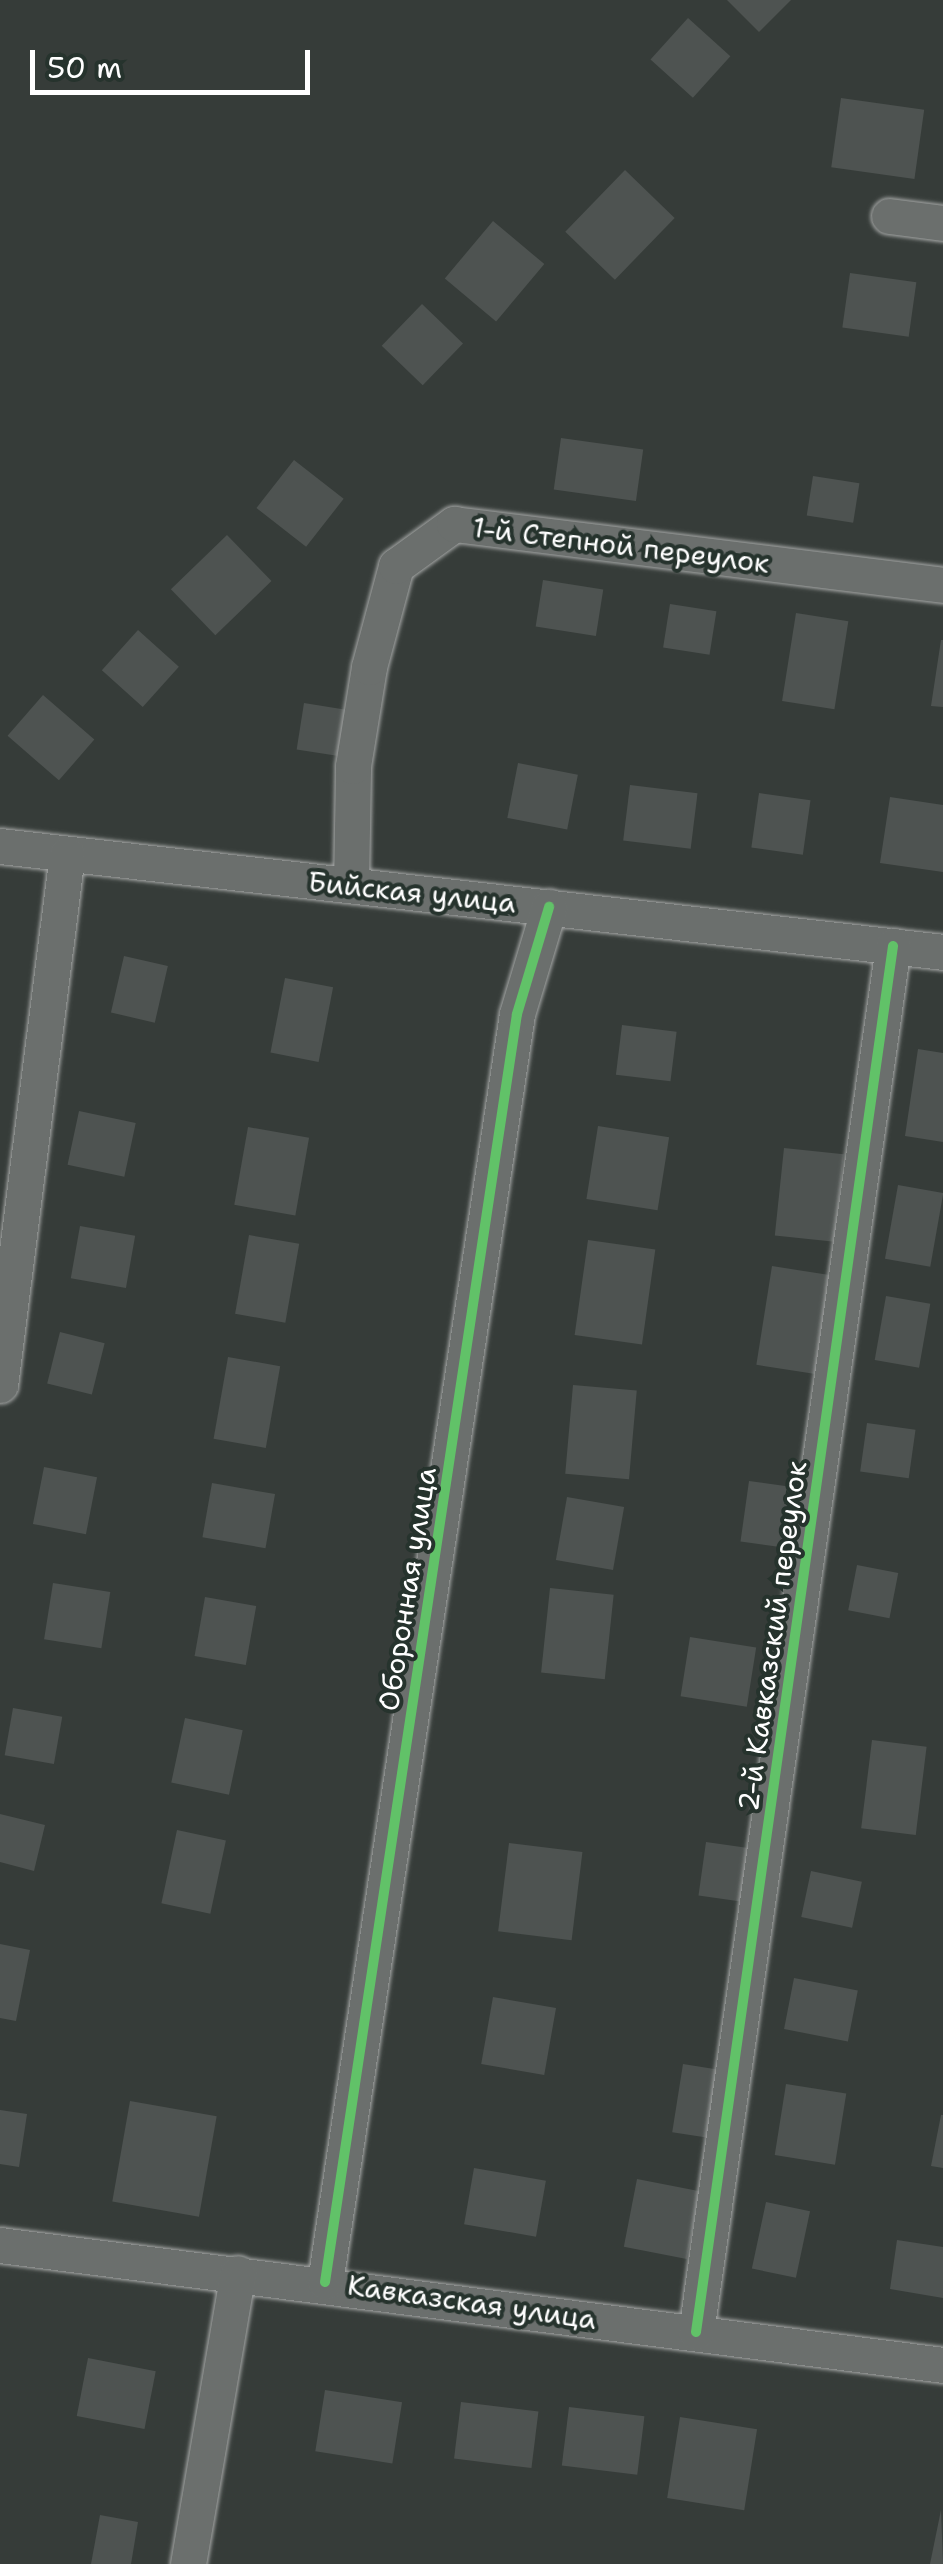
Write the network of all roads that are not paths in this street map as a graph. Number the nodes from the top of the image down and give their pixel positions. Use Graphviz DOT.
graph roads {
  1 [pos="889,216"];
  2 [pos="943,223"];
  3 [pos="943,585"];
  4 [pos="0,846"];
  5 [pos="68,854"];
  6 [pos="352,885"];
  7 [pos="549,907"];
  8 [pos="893,946"];
  9 [pos="943,952"];
  10 [pos="0,1386"];
  11 [pos="0,2245"];
  12 [pos="238,2273"];
  13 [pos="325,2282"];
  14 [pos="696,2332"];
  15 [pos="943,2365"];
  16 [pos="188,2564"];
  1 -- 2 [label="street"];
  3 -- 6 [label="street, 1-й Степной переулок"];
  4 -- 5 [label="street, Бийская улица"];
  5 -- 6 [label="street, Бийская улица"];
  5 -- 10 [label="street"];
  6 -- 7 [label="street, Бийская улица"];
  7 -- 8 [label="street, Бийская улица"];
  7 -- 13 [label="street, Оборонная улица"];
  8 -- 9 [label="street, Бийская улица"];
  8 -- 14 [label="street, 2-й Кавказский переулок"];
  11 -- 12 [label="street, Кавказская улица"];
  12 -- 13 [label="street, Кавказская улица"];
  12 -- 16 [label="street"];
  13 -- 14 [label="street, Кавказская улица"];
  14 -- 15 [label="street, Кавказская улица"];
}
